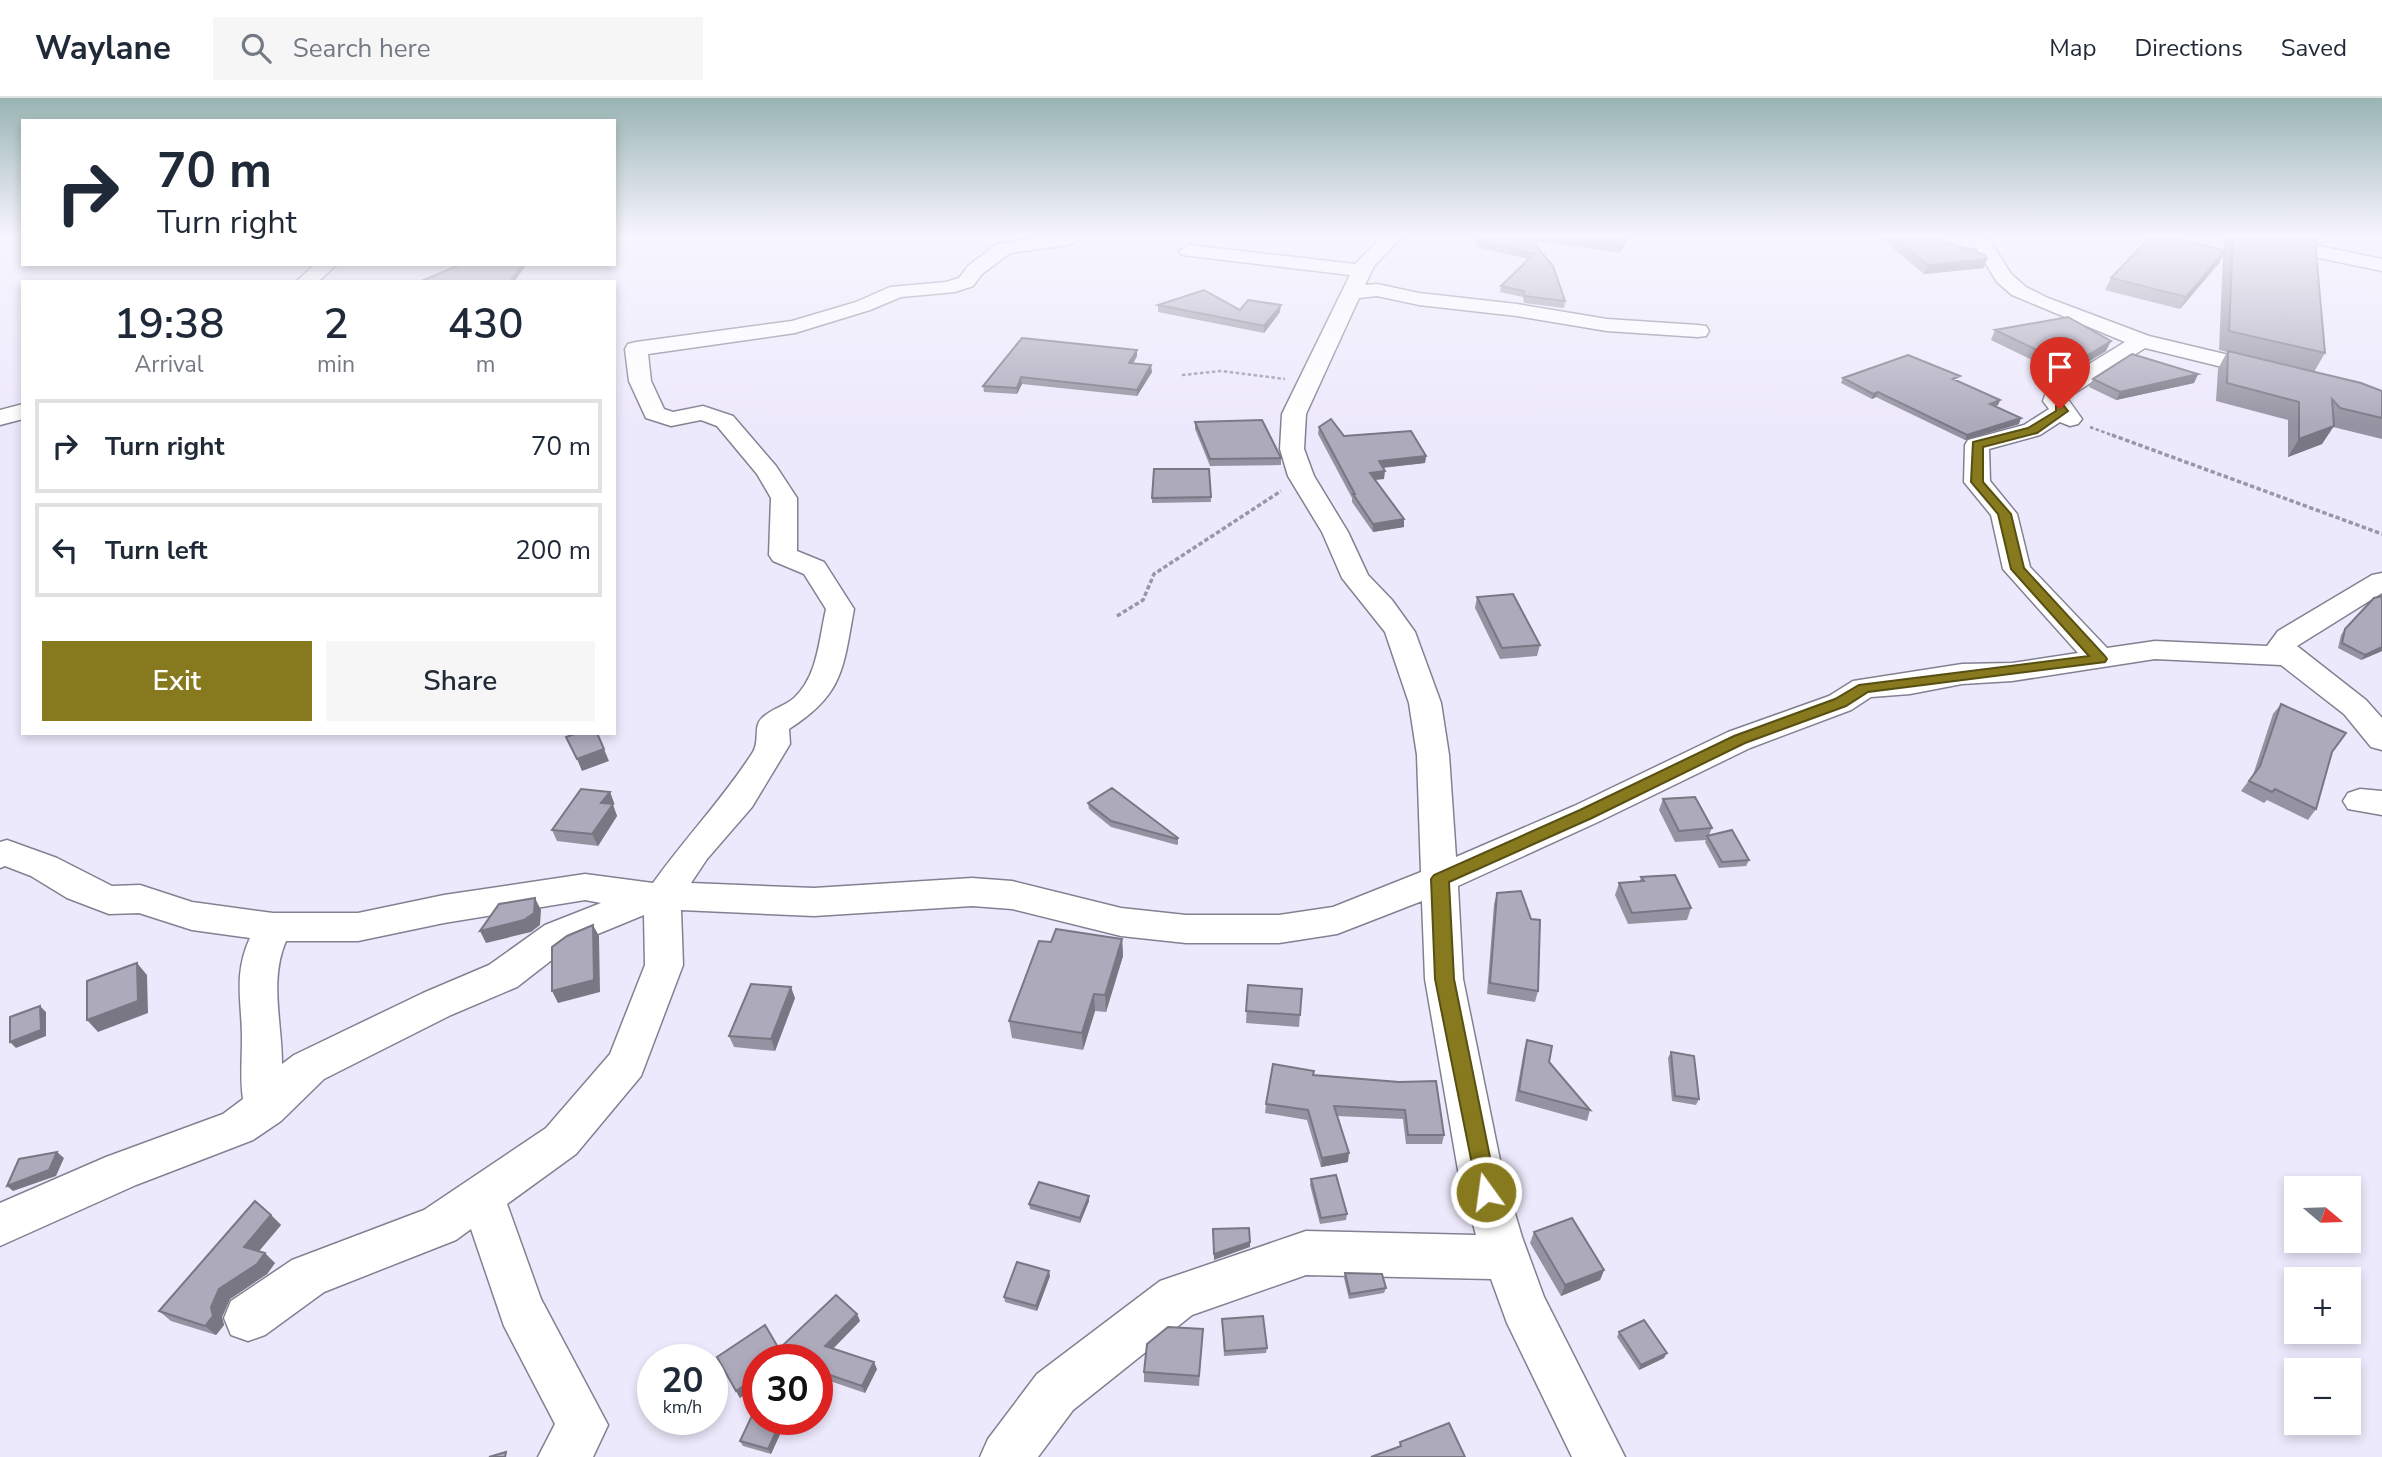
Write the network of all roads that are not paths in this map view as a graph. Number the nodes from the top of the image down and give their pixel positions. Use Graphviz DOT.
graph roads {
  1 [pos="880,298"];
  2 [pos="1349,298"];
  3 [pos="1432,298"];
  4 [pos="2034,298"];
  5 [pos="1698,331"];
  6 [pos="2142,341"];
  7 [pos="2283,375"];
  8 [pos="21,412"];
  9 [pos="0,418"];
  10 [pos="2382,581"];
  11 [pos="2289,656"];
  12 [pos="2100,659"];
  13 [pos="2382,739"];
  14 [pos="0,855"];
  15 [pos="1440,879"];
  16 [pos="662,898"];
  17 [pos="273,927"];
  18 [pos="265,1108"];
  19 [pos="482,1196"];
  20 [pos="0,1225"];
  21 [pos="1506,1258"];
  22 [pos="248,1318"];
  23 [pos="564,1457"];
  24 [pos="1006,1457"];
  25 [pos="1599,1457"];
  1 -- 16 [label="street"];
  2 -- 15 [label="street"];
  3 -- 5 [label="street"];
  4 -- 6 [label="street"];
  6 -- 7 [label="street"];
  6 -- 12 [label="street"];
  8 -- 9 [label="street"];
  10 -- 11 [label="street"];
  11 -- 12 [label="street"];
  11 -- 13 [label="street"];
  12 -- 15 [label="street"];
  14 -- 17 [label="street"];
  15 -- 16 [label="street"];
  15 -- 21 [label="street"];
  16 -- 17 [label="street"];
  16 -- 18 [label="street"];
  16 -- 19 [label="street"];
  17 -- 18 [label="street"];
  18 -- 20 [label="street"];
  19 -- 22 [label="street"];
  19 -- 23 [label="street"];
  21 -- 24 [label="street"];
  21 -- 25 [label="street"];
}
